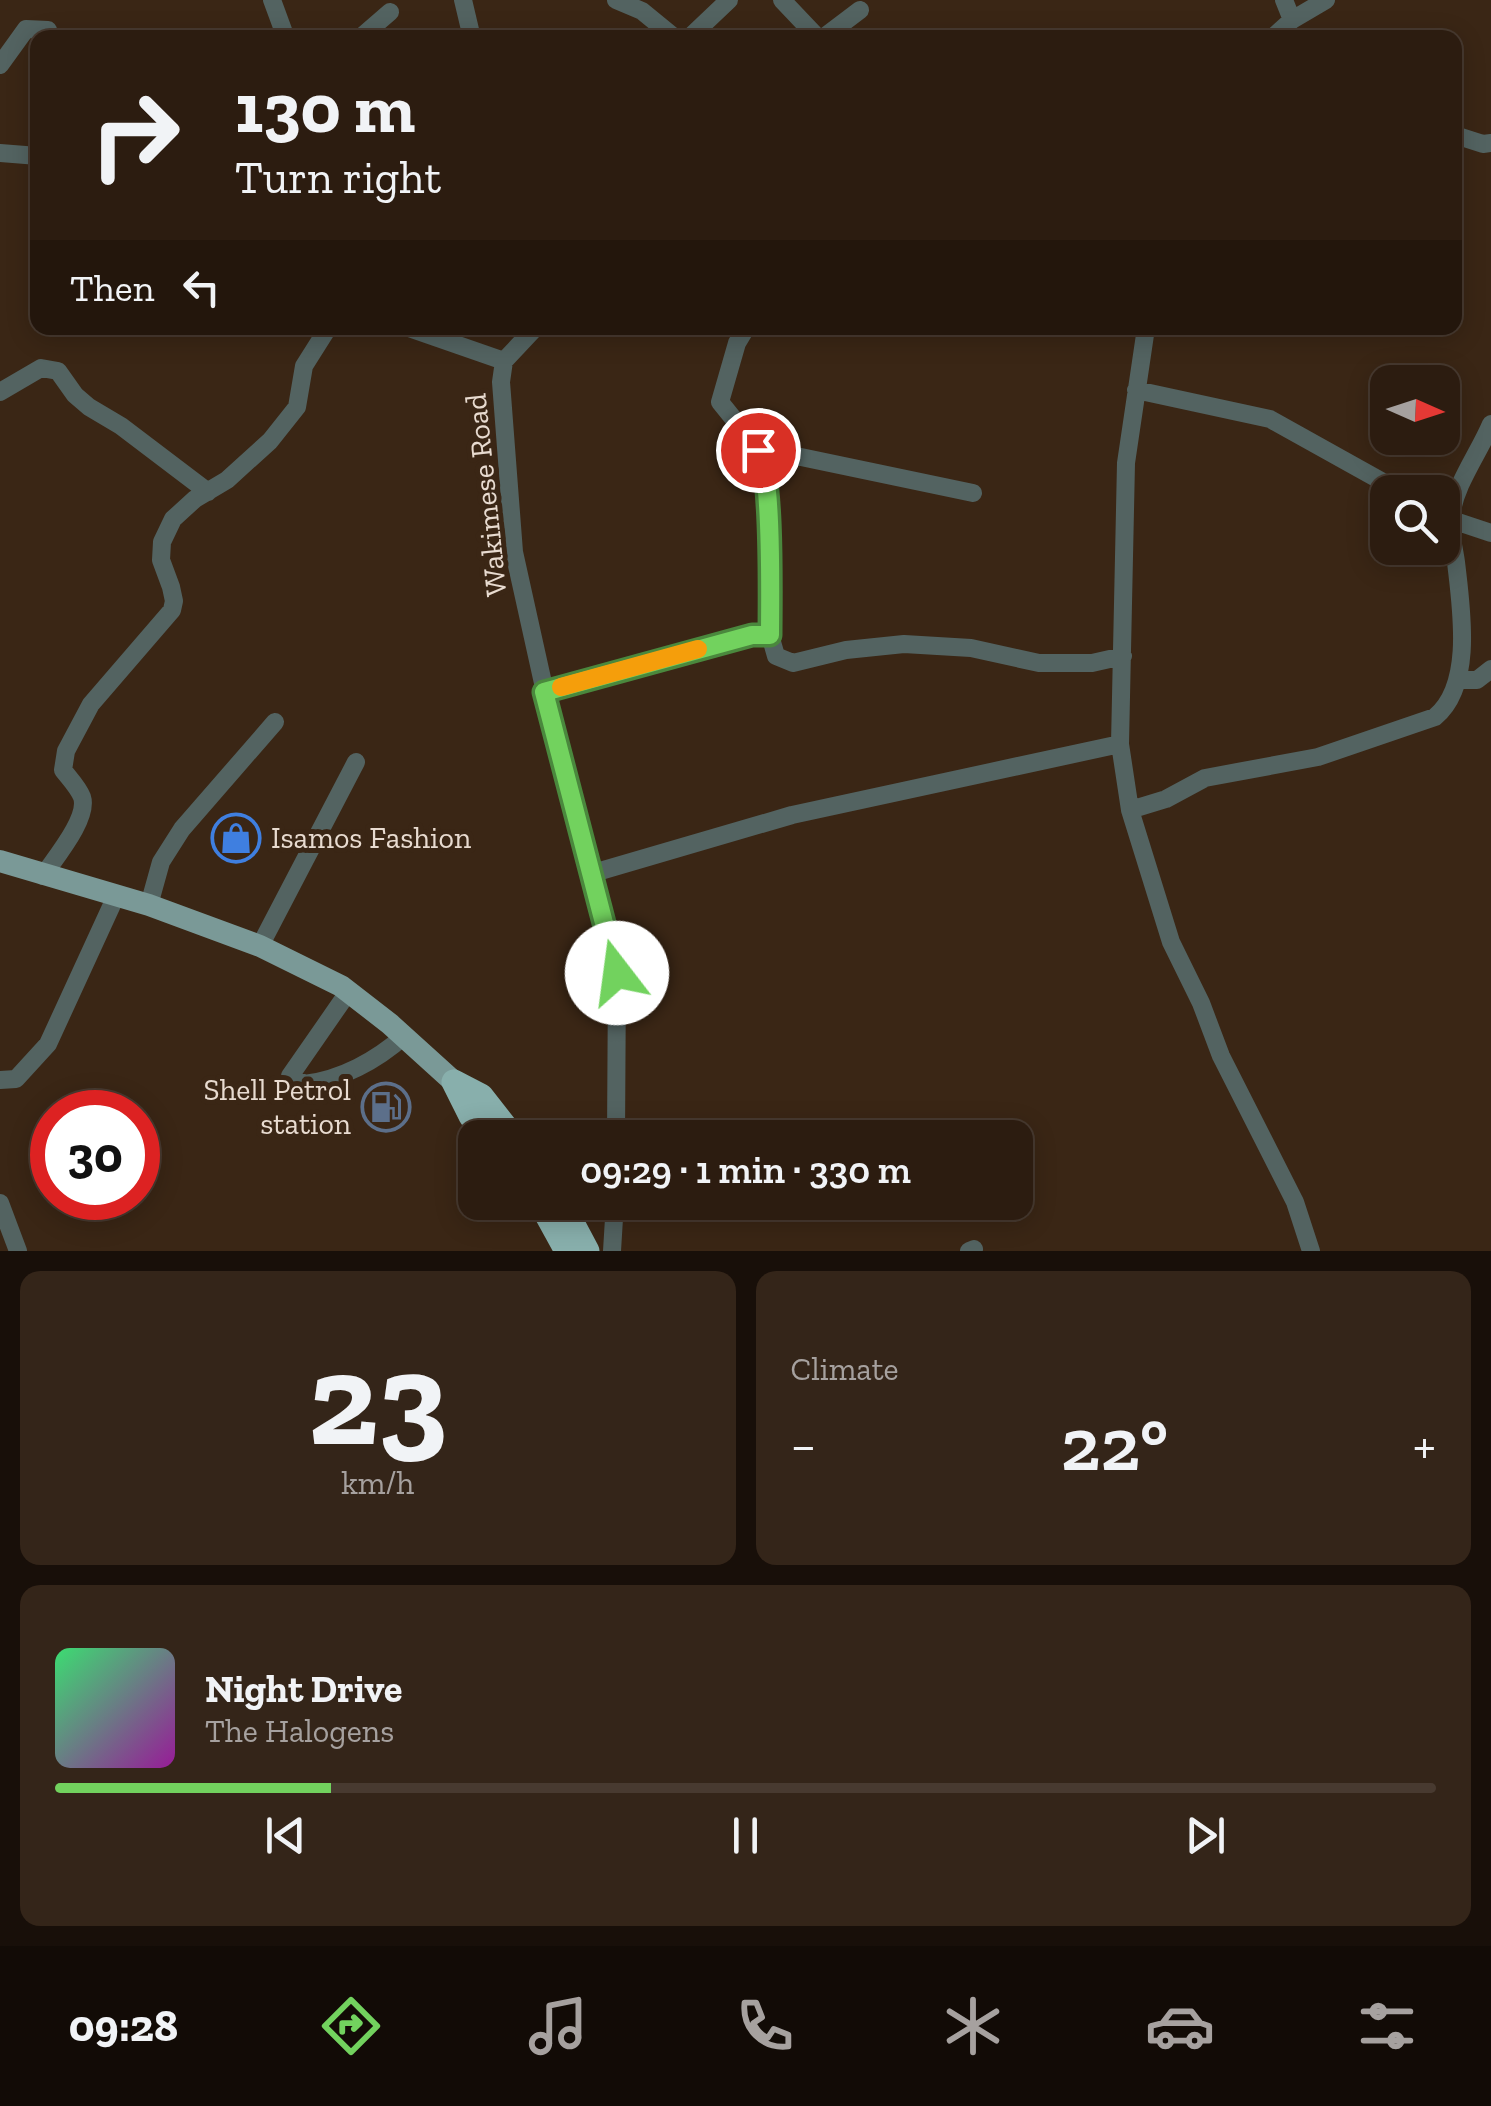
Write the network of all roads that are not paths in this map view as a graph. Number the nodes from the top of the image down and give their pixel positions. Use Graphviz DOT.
graph roads {
  1 [pos="272,0"];
  2 [pos="463,0"];
  3 [pos="616,0"];
  4 [pos="729,0"];
  5 [pos="782,0"];
  6 [pos="1284,0"];
  7 [pos="1326,0"];
  8 [pos="860,10"];
  9 [pos="390,12"];
  10 [pos="48,30"];
  11 [pos="283,30"];
  12 [pos="369,30"];
  13 [pos="470,30"];
  14 [pos="666,30"];
  15 [pos="698,30"];
  16 [pos="813,30"];
  17 [pos="832,30"];
  18 [pos="1288,30"];
  19 [pos="0,64"];
  20 [pos="1462,137"];
  21 [pos="1491,143"];
  22 [pos="0,153"];
  23 [pos="30,155"];
  24 [pos="324,335"];
  25 [pos="429,335"];
  26 [pos="529,335"];
  27 [pos="742,335"];
  28 [pos="1145,335"];
  29 [pos="504,362"];
  30 [pos="1136,390"];
  31 [pos="0,392"];
  32 [pos="1491,424"];
  33 [pos="762,454"];
  34 [pos="1370,475"];
  35 [pos="1460,488"];
  36 [pos="208,492"];
  37 [pos="972,493"];
  38 [pos="1460,523"];
  39 [pos="1491,533"];
  40 [pos="1453,565"];
  41 [pos="770,635"];
  42 [pos="1124,656"];
  43 [pos="1491,668"];
  44 [pos="1459,680"];
  45 [pos="544,692"];
  46 [pos="274,722"];
  47 [pos="1120,744"];
  48 [pos="356,762"];
  49 [pos="1130,810"];
  50 [pos="0,861"];
  51 [pos="590,874"];
  52 [pos="43,876"];
  53 [pos="116,896"];
  54 [pos="149,905"];
  55 [pos="260,946"];
  56 [pos="348,992"];
  57 [pos="404,1036"];
  58 [pos="0,1080"];
  59 [pos="454,1082"];
  60 [pos="474,1120"];
  61 [pos="500,1120"];
  62 [pos="616,1120"];
  63 [pos="0,1203"];
  64 [pos="550,1220"];
  65 [pos="570,1220"];
  66 [pos="614,1220"];
  67 [pos="18,1251"];
  68 [pos="568,1251"];
  69 [pos="588,1251"];
  70 [pos="612,1251"];
  71 [pos="1311,1251"];
  1 -- 11 [label="street"];
  2 -- 13 [label="street"];
  3 -- 14 [label="street"];
  4 -- 15 [label="street"];
  5 -- 16 [label="street"];
  6 -- 18 [label="street"];
  7 -- 18 [label="street"];
  8 -- 17 [label="street"];
  9 -- 12 [label="street"];
  10 -- 19 [label="street"];
  20 -- 21 [label="street"];
  22 -- 23 [label="street"];
  24 -- 36 [label="street"];
  25 -- 29 [label="street"];
  26 -- 29 [label="street, Wakimese Road"];
  27 -- 33 [label="street"];
  28 -- 30 [label="street"];
  29 -- 45 [label="street, Wakimese Road"];
  30 -- 34 [label="street"];
  30 -- 42 [label="street"];
  31 -- 36 [label="street"];
  32 -- 35 [label="street"];
  33 -- 37 [label="street"];
  33 -- 41 [label="street"];
  36 -- 52 [label="street"];
  38 -- 39 [label="street"];
  40 -- 44 [label="street"];
  41 -- 42 [label="street"];
  41 -- 45 [label="street"];
  42 -- 47 [label="street"];
  43 -- 44 [label="street"];
  44 -- 49 [label="street"];
  45 -- 51 [label="street, Wakimese Road"];
  46 -- 54 [label="street"];
  47 -- 49 [label="street"];
  47 -- 51 [label="street"];
  48 -- 55 [label="street"];
  49 -- 71 [label="street"];
  50 -- 52 [label="main road"];
  51 -- 62 [label="street, Wakimese Road"];
  52 -- 53 [label="main road"];
  53 -- 54 [label="main road"];
  53 -- 58 [label="street"];
  54 -- 55 [label="main road"];
  55 -- 56 [label="main road"];
  56 -- 57 [label="main road"];
  56 -- 57 [label="street"];
  57 -- 59 [label="main road"];
  59 -- 60 [label="highway"];
  59 -- 61 [label="highway"];
  63 -- 67 [label="street"];
  64 -- 68 [label="highway"];
  65 -- 69 [label="highway"];
  66 -- 70 [label="street"];
}
